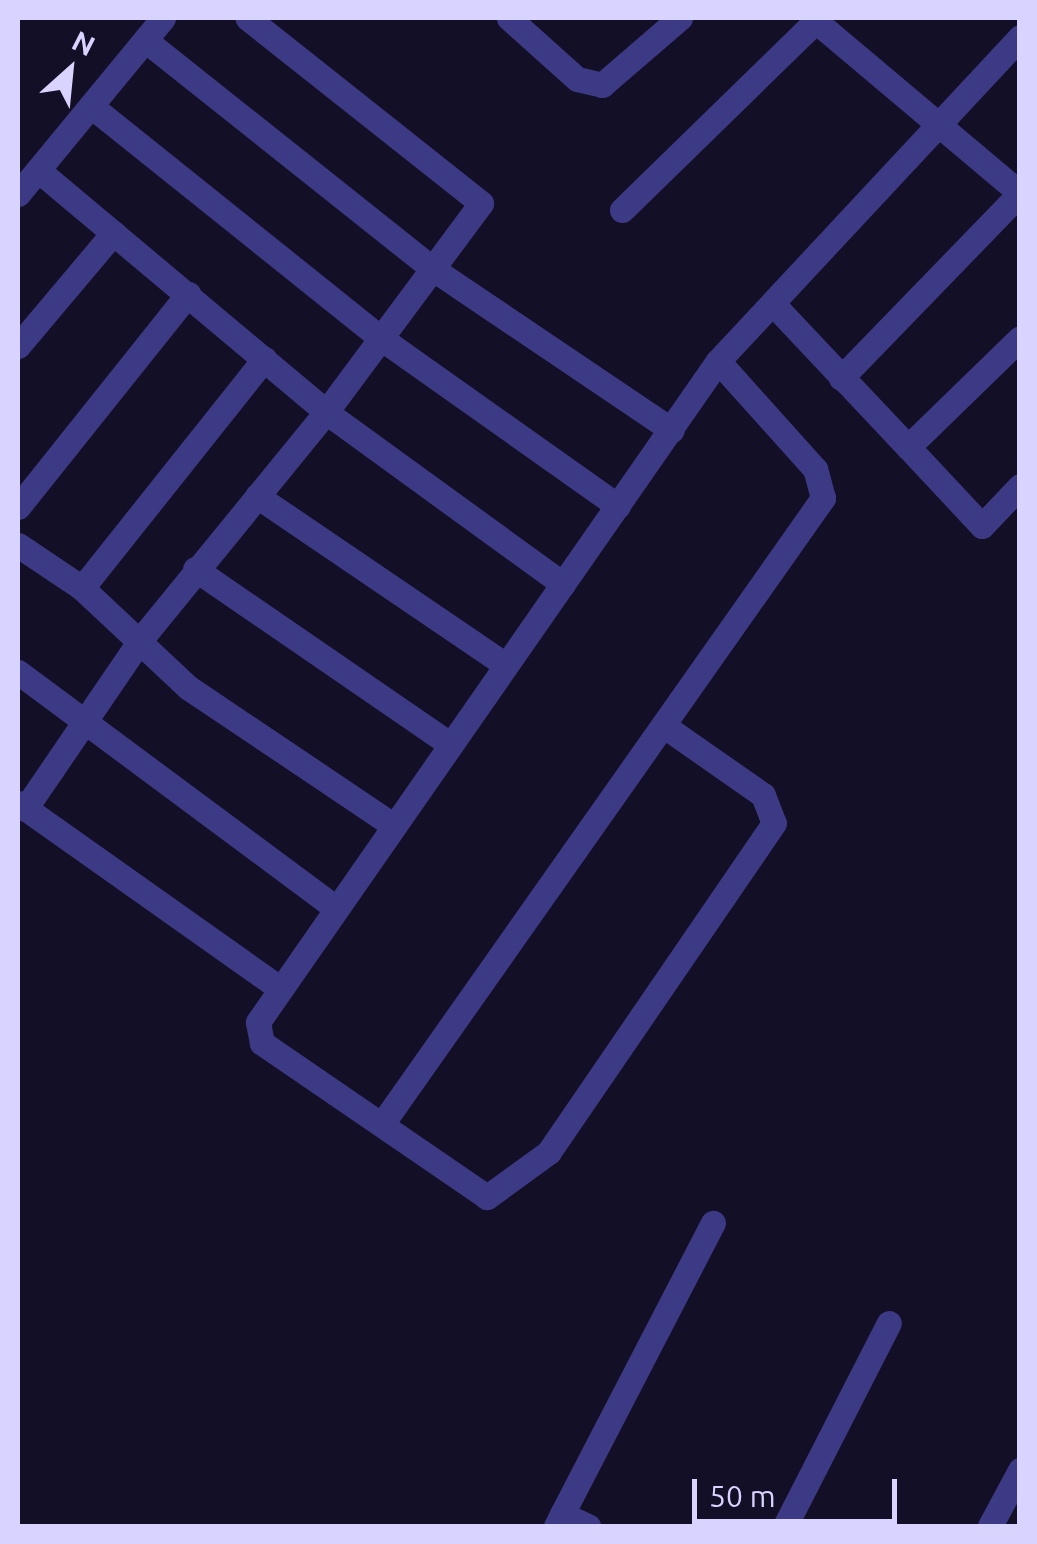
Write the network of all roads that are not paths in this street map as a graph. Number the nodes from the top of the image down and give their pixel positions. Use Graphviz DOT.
graph roads {
  1 [pos="164,18"];
  2 [pos="248,18"];
  3 [pos="509,18"];
  4 [pos="815,19"];
  5 [pos="672,20"];
  6 [pos="1020,38"];
  7 [pos="145,40"];
  8 [pos="91,106"];
  9 [pos="937,123"];
  10 [pos="38,170"];
  11 [pos="1020,193"];
  12 [pos="18,194"];
  13 [pos="622,210"];
  14 [pos="113,233"];
  15 [pos="433,269"];
  16 [pos="188,294"];
  17 [pos="775,306"];
  18 [pos="1020,338"];
  19 [pos="382,340"];
  20 [pos="18,346"];
  21 [pos="264,359"];
  22 [pos="718,361"];
  23 [pos="841,378"];
  24 [pos="326,412"];
  25 [pos="672,430"];
  26 [pos="908,447"];
  27 [pos="1020,486"];
  28 [pos="257,496"];
  29 [pos="618,506"];
  30 [pos="18,507"];
  31 [pos="18,545"];
  32 [pos="195,569"];
  33 [pos="563,584"];
  34 [pos="82,588"];
  35 [pos="141,639"];
  36 [pos="506,665"];
  37 [pos="18,672"];
  38 [pos="87,725"];
  39 [pos="667,728"];
  40 [pos="450,744"];
  41 [pos="21,806"];
  42 [pos="394,826"];
  43 [pos="336,908"];
  44 [pos="280,989"];
  45 [pos="382,1124"];
  46 [pos="713,1224"];
  47 [pos="889,1322"];
  48 [pos="1020,1470"];
  49 [pos="559,1520"];
  50 [pos="588,1526"];
  51 [pos="785,1526"];
  52 [pos="990,1526"];
  1 -- 7 [label="street"];
  2 -- 15 [label="street"];
  3 -- 5 [label="street"];
  4 -- 9 [label="street"];
  4 -- 13 [label="street"];
  6 -- 9 [label="street"];
  7 -- 8 [label="street"];
  7 -- 15 [label="street"];
  8 -- 10 [label="street"];
  8 -- 19 [label="street"];
  9 -- 11 [label="street"];
  9 -- 17 [label="street"];
  10 -- 12 [label="street"];
  10 -- 14 [label="street"];
  11 -- 23 [label="street"];
  14 -- 16 [label="street"];
  14 -- 20 [label="street"];
  15 -- 19 [label="street"];
  15 -- 25 [label="street"];
  16 -- 21 [label="street"];
  16 -- 30 [label="street"];
  17 -- 22 [label="street"];
  17 -- 23 [label="street"];
  18 -- 26 [label="street"];
  19 -- 24 [label="street"];
  19 -- 29 [label="street"];
  21 -- 24 [label="street"];
  21 -- 34 [label="street"];
  22 -- 25 [label="street"];
  22 -- 39 [label="street"];
  23 -- 26 [label="street"];
  24 -- 28 [label="street"];
  24 -- 33 [label="street"];
  25 -- 29 [label="street"];
  26 -- 27 [label="street"];
  28 -- 32 [label="street"];
  28 -- 36 [label="street"];
  29 -- 33 [label="street"];
  31 -- 34 [label="street"];
  32 -- 35 [label="street"];
  32 -- 40 [label="street"];
  33 -- 36 [label="street"];
  34 -- 35 [label="street"];
  35 -- 38 [label="street"];
  35 -- 42 [label="street"];
  36 -- 40 [label="street"];
  37 -- 38 [label="street"];
  38 -- 41 [label="street"];
  38 -- 43 [label="street"];
  39 -- 45 [label="street"];
  39 -- 45 [label="street"];
  40 -- 42 [label="street"];
  41 -- 44 [label="street"];
  42 -- 43 [label="street"];
  43 -- 44 [label="street"];
  44 -- 45 [label="street"];
  46 -- 49 [label="street"];
  47 -- 51 [label="street"];
  48 -- 52 [label="street"];
  49 -- 50 [label="street"];
}
